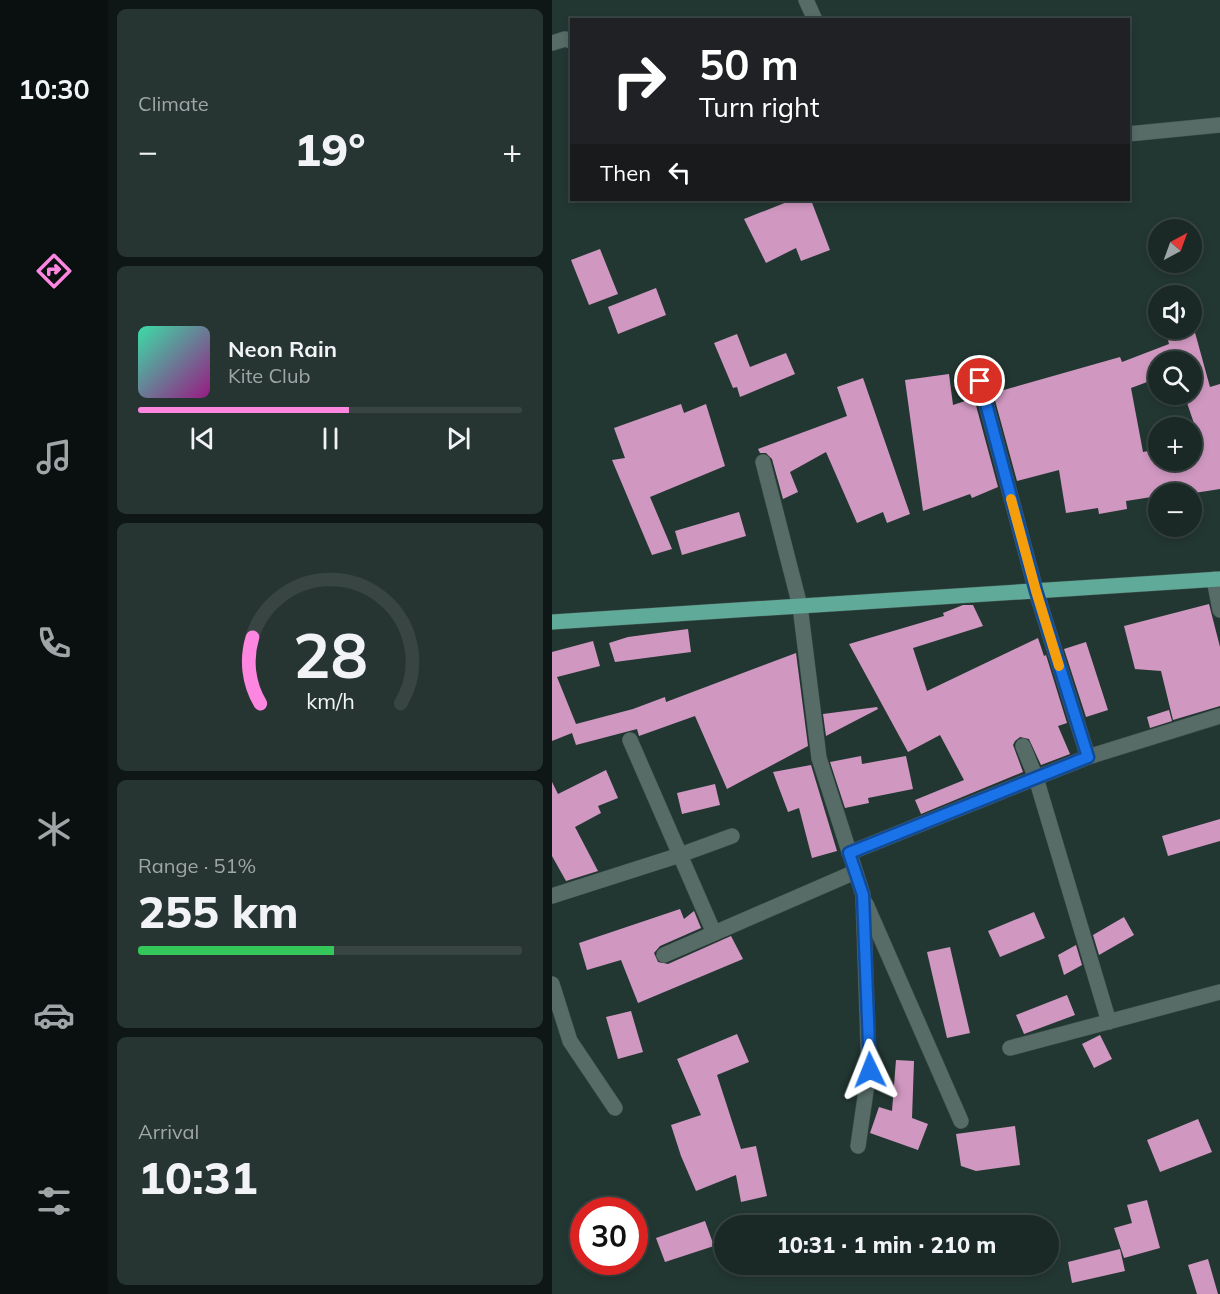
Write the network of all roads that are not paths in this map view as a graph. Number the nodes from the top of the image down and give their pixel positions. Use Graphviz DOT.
graph roads {
  1 [pos="806,0"];
  2 [pos="814,18"];
  3 [pos="570,40"];
  4 [pos="552,43"];
  5 [pos="1220,125"];
  6 [pos="1130,134"];
  7 [pos="980,381"];
  8 [pos="763,462"];
  9 [pos="1217,579"];
  10 [pos="1036,591"];
  11 [pos="800,606"];
  12 [pos="1220,610"];
  13 [pos="552,622"];
  14 [pos="1220,716"];
  15 [pos="630,740"];
  16 [pos="1023,746"];
  17 [pos="1088,757"];
  18 [pos="1036,778"];
  19 [pos="732,836"];
  20 [pos="849,853"];
  21 [pos="680,855"];
  22 [pos="855,872"];
  23 [pos="863,895"];
  24 [pos="552,896"];
  25 [pos="714,933"];
  26 [pos="664,955"];
  27 [pos="552,984"];
  28 [pos="1220,992"];
  29 [pos="1109,1022"];
  30 [pos="1010,1048"];
  31 [pos="615,1108"];
  32 [pos="961,1121"];
  33 [pos="858,1146"];
  1 -- 2 [label="street"];
  3 -- 4 [label="street"];
  5 -- 6 [label="street"];
  7 -- 10 [label="street"];
  8 -- 11 [label="street"];
  9 -- 10 [label="main road"];
  9 -- 12 [label="street"];
  10 -- 11 [label="main road"];
  10 -- 17 [label="street"];
  11 -- 13 [label="main road"];
  11 -- 20 [label="street"];
  14 -- 17 [label="street"];
  15 -- 21 [label="street"];
  16 -- 18 [label="street"];
  17 -- 18 [label="street"];
  18 -- 20 [label="street"];
  18 -- 29 [label="street"];
  19 -- 21 [label="street"];
  20 -- 22 [label="street"];
  21 -- 24 [label="street"];
  21 -- 25 [label="street"];
  22 -- 23 [label="street"];
  22 -- 25 [label="street"];
  23 -- 32 [label="street"];
  23 -- 33 [label="street"];
  25 -- 26 [label="street"];
  27 -- 31 [label="street"];
  28 -- 29 [label="street"];
  29 -- 30 [label="street"];
}
